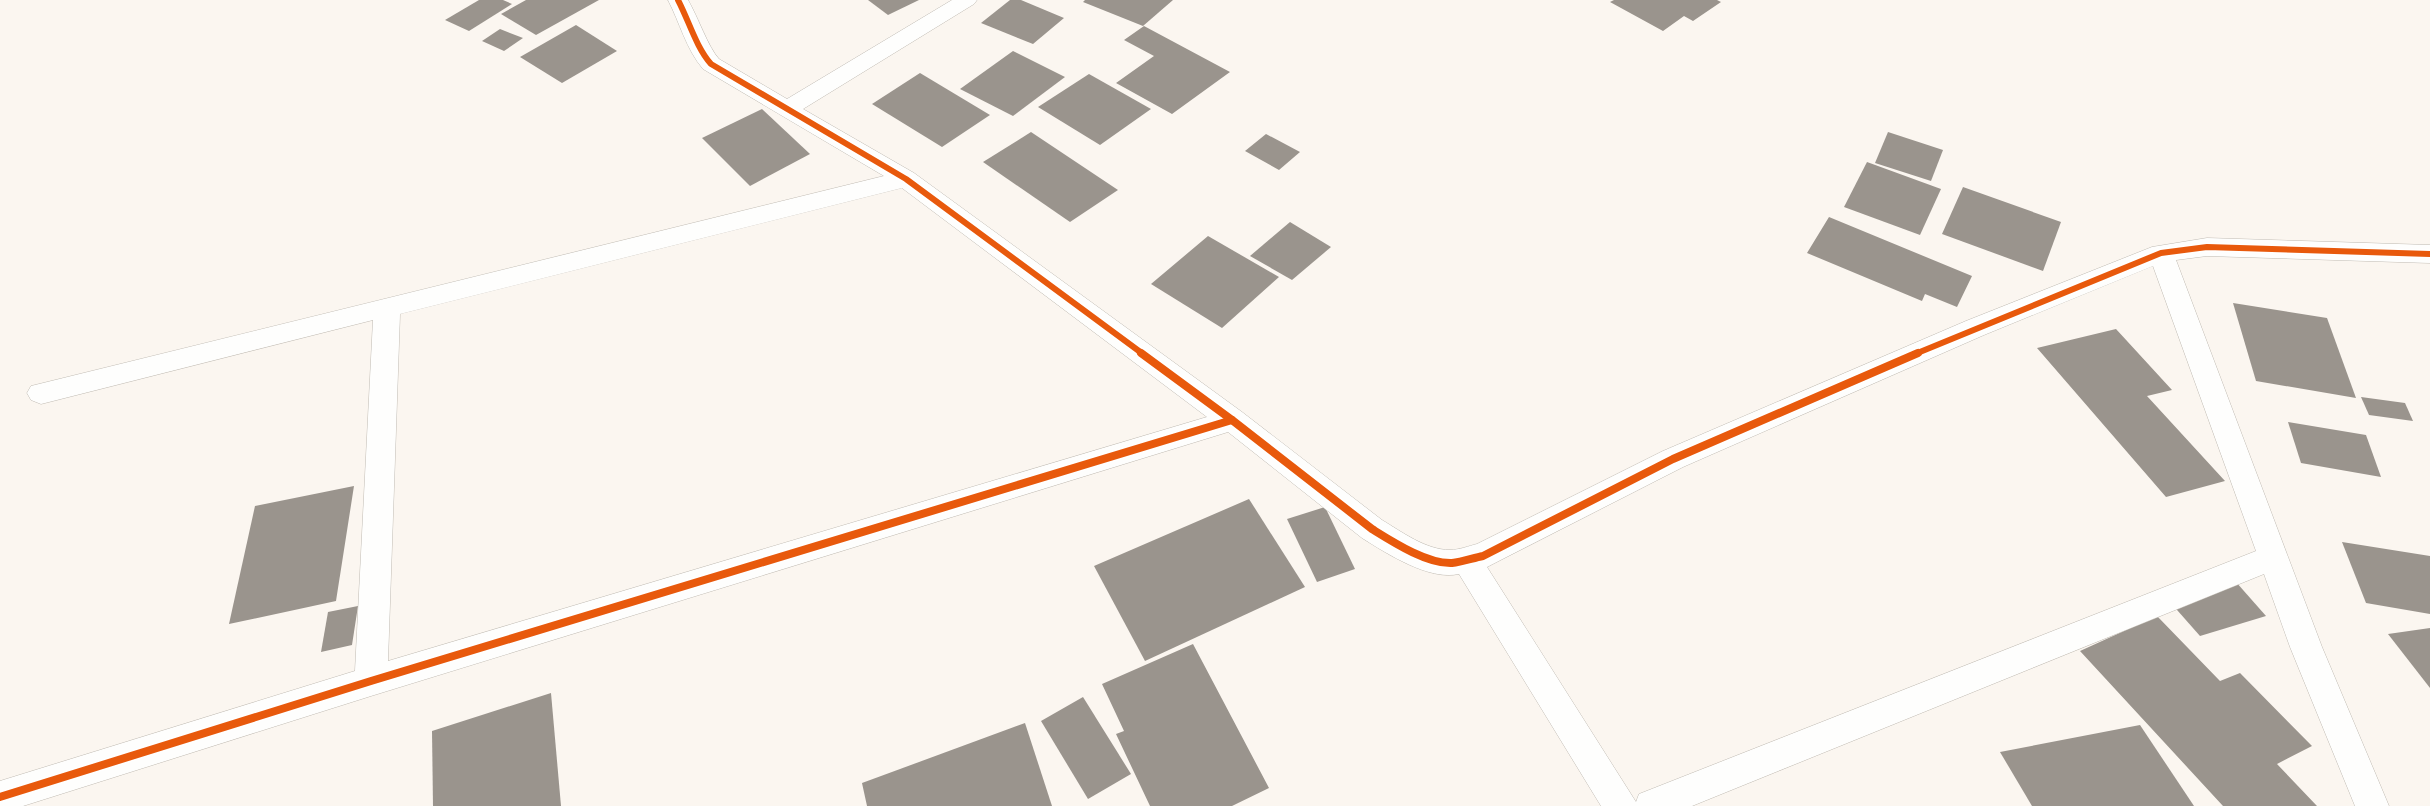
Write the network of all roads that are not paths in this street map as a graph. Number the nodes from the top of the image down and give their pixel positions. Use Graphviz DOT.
graph roads {
  1 [pos="678,0"];
  2 [pos="967,0"];
  3 [pos="788,108"];
  4 [pos="906,179"];
  5 [pos="2161,253"];
  6 [pos="2430,254"];
  7 [pos="386,307"];
  8 [pos="41,393"];
  9 [pos="1232,420"];
  10 [pos="2274,557"];
  11 [pos="1466,560"];
  12 [pos="372,681"];
  13 [pos="0,797"];
  14 [pos="1620,806"];
  15 [pos="1650,806"];
  16 [pos="2372,806"];
  1 -- 3 [label="street"];
  2 -- 3 [label="street"];
  3 -- 4 [label="street"];
  4 -- 7 [label="street"];
  4 -- 9 [label="street"];
  5 -- 6 [label="street"];
  5 -- 10 [label="street"];
  5 -- 11 [label="street"];
  7 -- 8 [label="street"];
  7 -- 12 [label="street"];
  9 -- 11 [label="street"];
  9 -- 12 [label="street"];
  10 -- 15 [label="street"];
  10 -- 16 [label="street"];
  11 -- 14 [label="street"];
  12 -- 13 [label="street"];
}
